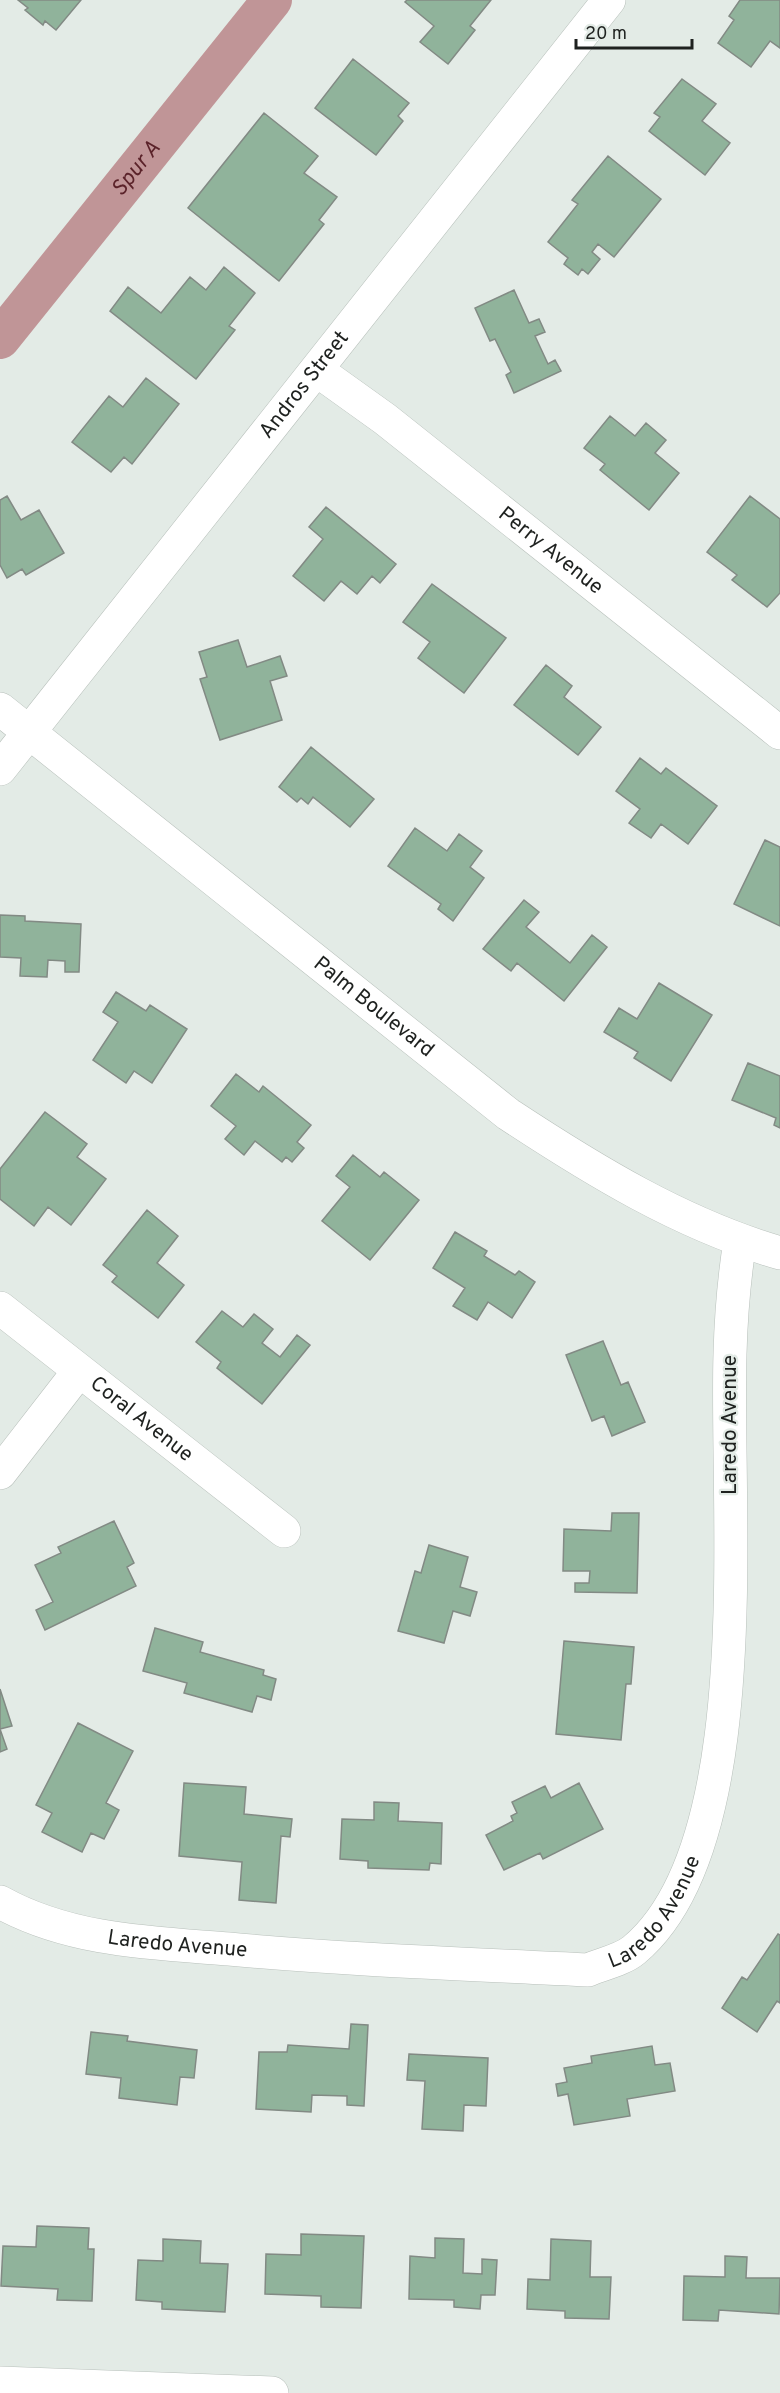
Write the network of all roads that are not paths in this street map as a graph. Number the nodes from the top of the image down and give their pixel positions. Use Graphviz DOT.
graph roads {
  1 [pos="609,0"];
  2 [pos="318,371"];
  3 [pos="0,709"];
  4 [pos="30,732"];
  5 [pos="780,733"];
  6 [pos="0,769"];
  7 [pos="740,1241"];
  8 [pos="780,1253"];
  9 [pos="0,1308"];
  10 [pos="79,1371"];
  11 [pos="0,1473"];
  12 [pos="284,1531"];
  13 [pos="0,1902"];
  14 [pos="0,2383"];
  15 [pos="272,2393"];
  1 -- 2 [label="street, Andros Street"];
  2 -- 4 [label="street, Andros Street"];
  2 -- 5 [label="street, Perry Avenue"];
  3 -- 4 [label="street, Palm Boulevard"];
  4 -- 6 [label="street, Andros Street"];
  4 -- 7 [label="street, Palm Boulevard"];
  7 -- 8 [label="street, Palm Boulevard"];
  7 -- 13 [label="street, Laredo Avenue"];
  9 -- 10 [label="street, Coral Avenue"];
  10 -- 11 [label="street"];
  10 -- 12 [label="street, Coral Avenue"];
  14 -- 15 [label="street"];
}
